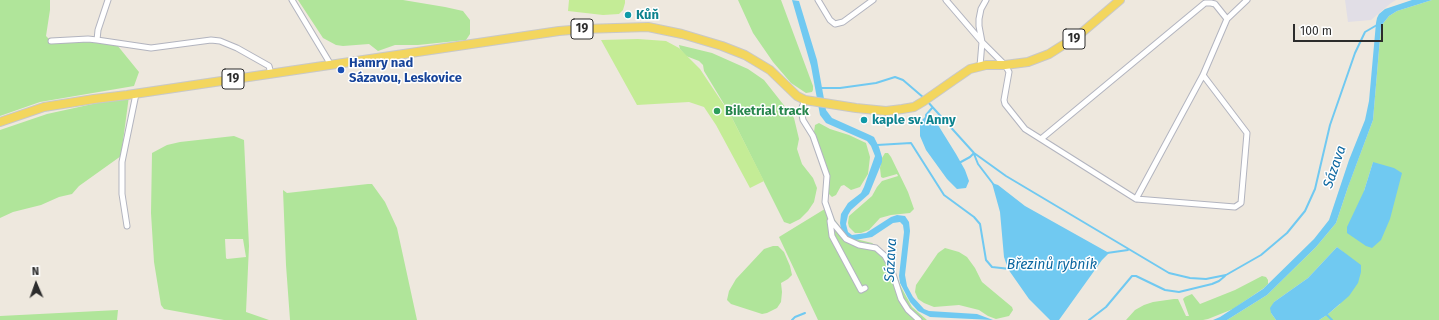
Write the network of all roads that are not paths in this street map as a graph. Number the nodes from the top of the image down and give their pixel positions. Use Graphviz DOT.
graph roads {
  1 [pos="108,0"];
  2 [pos="292,0"];
  3 [pos="818,0"];
  4 [pos="873,0"];
  5 [pos="946,0"];
  6 [pos="986,0"];
  7 [pos="1120,0"];
  8 [pos="1247,0"];
  9 [pos="1227,19"];
  10 [pos="97,40"];
  11 [pos="51,41"];
  12 [pos="982,42"];
  13 [pos="331,65"];
  14 [pos="1005,65"];
  15 [pos="980,66"];
  16 [pos="271,74"];
  17 [pos="1202,75"];
  18 [pos="136,94"];
  19 [pos="805,100"];
  20 [pos="0,122"];
  21 [pos="1042,139"];
  22 [pos="1136,199"];
  23 [pos="829,216"];
  24 [pos="127,226"];
  25 [pos="865,288"];
  26 [pos="919,320"];
  1 -- 10 [label="street"];
  2 -- 13 [label="street"];
  3 -- 4 [label="street"];
  5 -- 12 [label="street"];
  6 -- 12 [label="street"];
  7 -- 14 [label="main road, 19"];
  8 -- 9 [label="street"];
  9 -- 17 [label="street"];
  9 -- 21 [label="street"];
  10 -- 11 [label="street"];
  10 -- 16 [label="street"];
  12 -- 14 [label="street"];
  12 -- 15 [label="street"];
  13 -- 16 [label="main road, 19"];
  13 -- 19 [label="main road, 19"];
  14 -- 15 [label="main road, 19"];
  14 -- 21 [label="street"];
  15 -- 19 [label="main road, 19"];
  16 -- 18 [label="main road, 19"];
  17 -- 22 [label="street"];
  17 -- 22 [label="street"];
  18 -- 20 [label="main road, 19"];
  18 -- 24 [label="street"];
  19 -- 23 [label="street"];
  21 -- 22 [label="street"];
  23 -- 25 [label="street"];
  23 -- 26 [label="street"];
}
